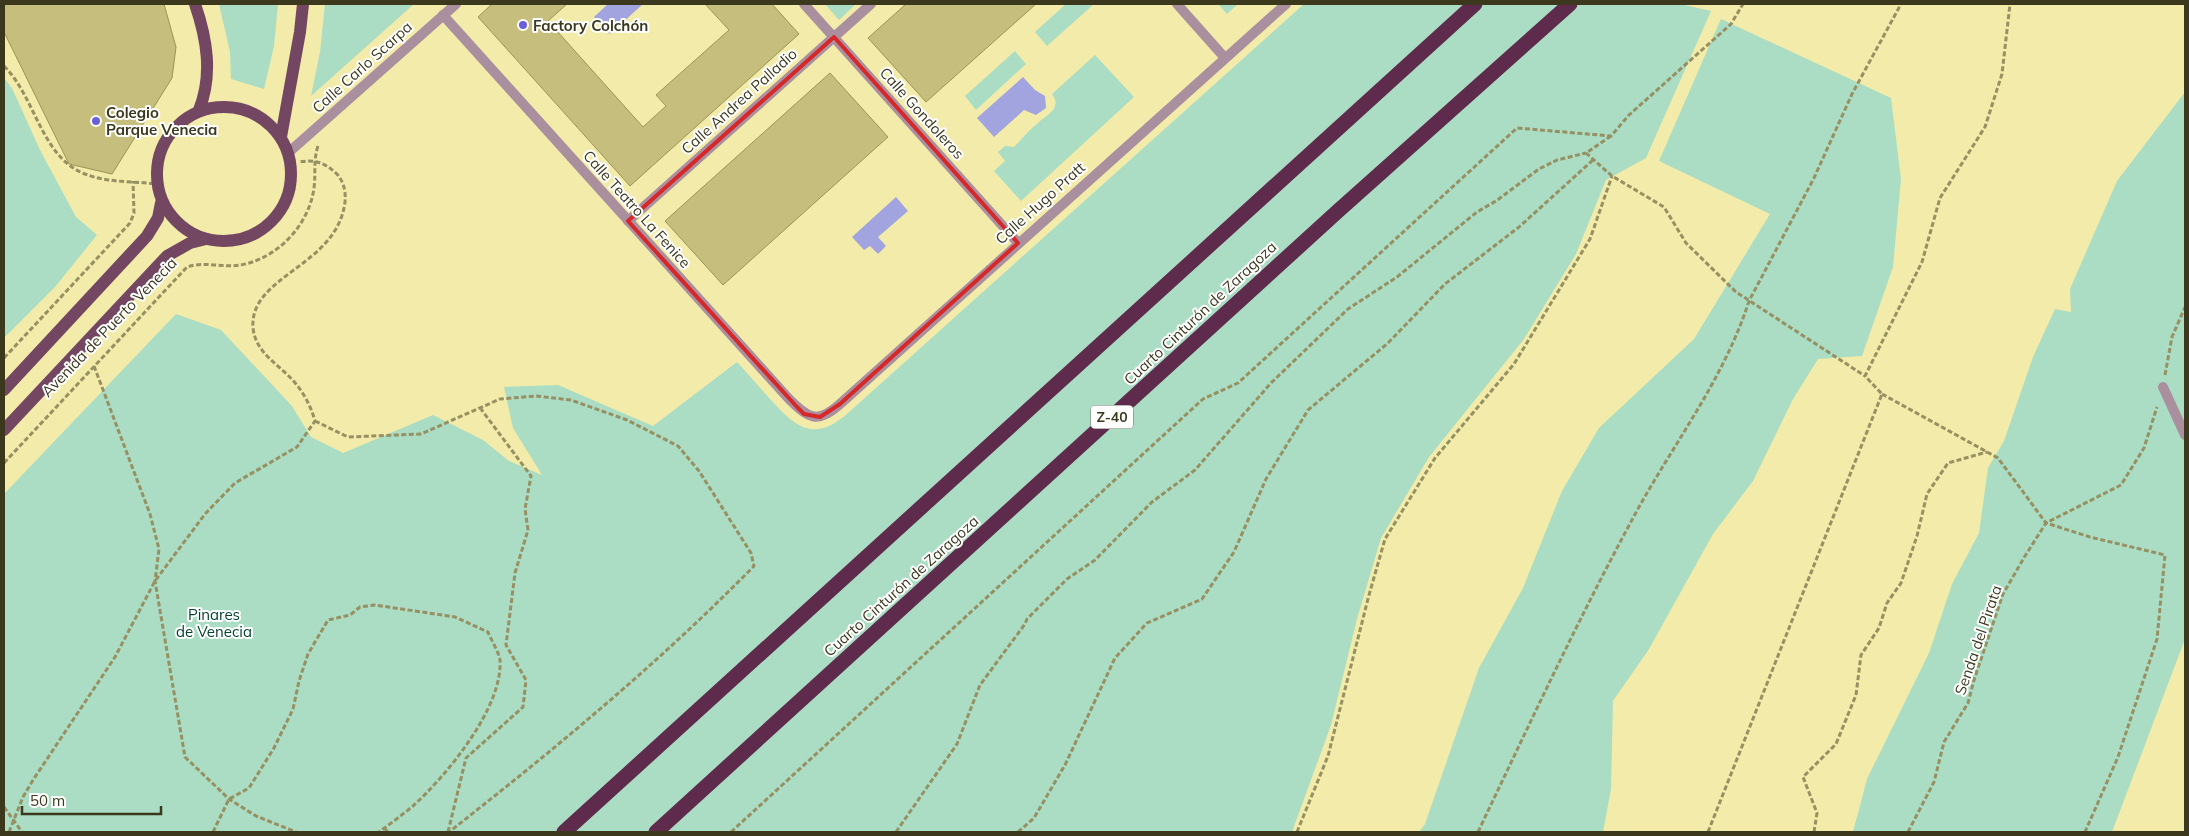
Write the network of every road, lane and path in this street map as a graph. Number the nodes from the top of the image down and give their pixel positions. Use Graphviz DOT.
graph roads {
  1 [pos="195,4"];
  2 [pos="303,4"];
  3 [pos="804,4"];
  4 [pos="871,4"];
  5 [pos="1177,4"];
  6 [pos="1286,4"];
  7 [pos="1475,4"];
  8 [pos="1570,4"];
  9 [pos="1743,4"];
  10 [pos="1901,4"];
  11 [pos="2010,4"];
  12 [pos="449,8"];
  13 [pos="834,37"];
  14 [pos="1225,58"];
  15 [pos="4,66"];
  16 [pos="199,110"];
  17 [pos="1611,136"];
  18 [pos="281,137"];
  19 [pos="322,140"];
  20 [pos="1586,153"];
  21 [pos="289,158"];
  22 [pos="1593,160"];
  23 [pos="314,161"];
  24 [pos="1612,176"];
  25 [pos="133,181"];
  26 [pos="157,184"];
  27 [pos="161,203"];
  28 [pos="628,221"];
  29 [pos="206,239"];
  30 [pos="1018,243"];
  31 [pos="1749,301"];
  32 [pos="2185,306"];
  33 [pos="4,358"];
  34 [pos="94,366"];
  35 [pos="1865,376"];
  36 [pos="2163,387"];
  37 [pos="4,390"];
  38 [pos="1882,394"];
  39 [pos="482,409"];
  40 [pos="813,417"];
  41 [pos="315,421"];
  42 [pos="4,430"];
  43 [pos="2185,435"];
  44 [pos="1987,452"];
  45 [pos="4,463"];
  46 [pos="2046,523"];
  47 [pos="154,580"];
  48 [pos="229,799"];
  49 [pos="4,807"];
  50 [pos="13,821"];
  51 [pos="384,828"];
  52 [pos="9,832"];
  53 [pos="22,832"];
  54 [pos="213,832"];
  55 [pos="296,832"];
  56 [pos="379,832"];
  57 [pos="388,832"];
  58 [pos="449,832"];
  59 [pos="564,832"];
  60 [pos="656,832"];
  61 [pos="730,832"];
  62 [pos="896,832"];
  63 [pos="1018,832"];
  64 [pos="1297,832"];
  65 [pos="1478,832"];
  66 [pos="1708,832"];
  67 [pos="1814,832"];
  68 [pos="1908,832"];
  69 [pos="2085,832"];
  1 -- 16 [label="main road"];
  2 -- 18 [label="main road"];
  3 -- 13 [label="street, Calle Gondoleros"];
  4 -- 13 [label="street, Calle Andrea Palladio"];
  5 -- 14 [label="street"];
  6 -- 14 [label="street, Calle Hugo Pratt"];
  7 -- 59 [label="highway"];
  8 -- 60 [label="highway, Cuarto Cinturón de Zaragoza / Z-40"];
  9 -- 17 [label="path"];
  10 -- 31 [label="path"];
  11 -- 35 [label="path"];
  12 -- 21 [label="street, Calle Carlo Scarpa"];
  12 -- 28 [label="street, Calle Teatro La Fenice"];
  13 -- 28 [label="street, Calle Andrea Palladio"];
  13 -- 30 [label="street, Calle Gondoleros"];
  14 -- 30 [label="street, Calle Hugo Pratt"];
  15 -- 25 [label="path"];
  16 -- 18 [label="main road"];
  16 -- 26 [label="main road"];
  17 -- 20 [label="path"];
  17 -- 61 [label="path"];
  18 -- 21 [label="main road"];
  19 -- 23 [label="path"];
  20 -- 22 [label="path"];
  20 -- 62 [label="path"];
  21 -- 23 [label="path"];
  21 -- 29 [label="main road"];
  22 -- 24 [label="path"];
  22 -- 63 [label="path"];
  23 -- 34 [label="path, Avenida de Puerto Venecia"];
  23 -- 41 [label="path"];
  24 -- 31 [label="path"];
  24 -- 64 [label="path"];
  25 -- 26 [label="path"];
  25 -- 33 [label="path"];
  26 -- 27 [label="main road"];
  27 -- 29 [label="main road"];
  27 -- 37 [label="main road"];
  28 -- 40 [label="street, Calle Teatro La Fenice"];
  29 -- 42 [label="main road, Avenida de Puerto Venecia"];
  30 -- 40 [label="street, Calle Hugo Pratt"];
  31 -- 35 [label="path"];
  31 -- 65 [label="path"];
  32 -- 36 [label="path"];
  34 -- 45 [label="path, Avenida de Puerto Venecia"];
  34 -- 47 [label="path"];
  35 -- 38 [label="path"];
  36 -- 43 [label="street"];
  36 -- 46 [label="path"];
  38 -- 44 [label="path"];
  38 -- 66 [label="path"];
  39 -- 41 [label="path"];
  39 -- 58 [label="path"];
  39 -- 58 [label="path"];
  41 -- 47 [label="path"];
  44 -- 46 [label="path"];
  44 -- 67 [label="path"];
  46 -- 68 [label="path, Senda del Pirata"];
  46 -- 69 [label="path"];
  47 -- 48 [label="path"];
  47 -- 50 [label="path"];
  48 -- 51 [label="path"];
  48 -- 54 [label="path"];
  48 -- 55 [label="path"];
  49 -- 50 [label="path"];
  50 -- 52 [label="path"];
  50 -- 53 [label="path"];
  51 -- 56 [label="path"];
  51 -- 57 [label="path"];
}
